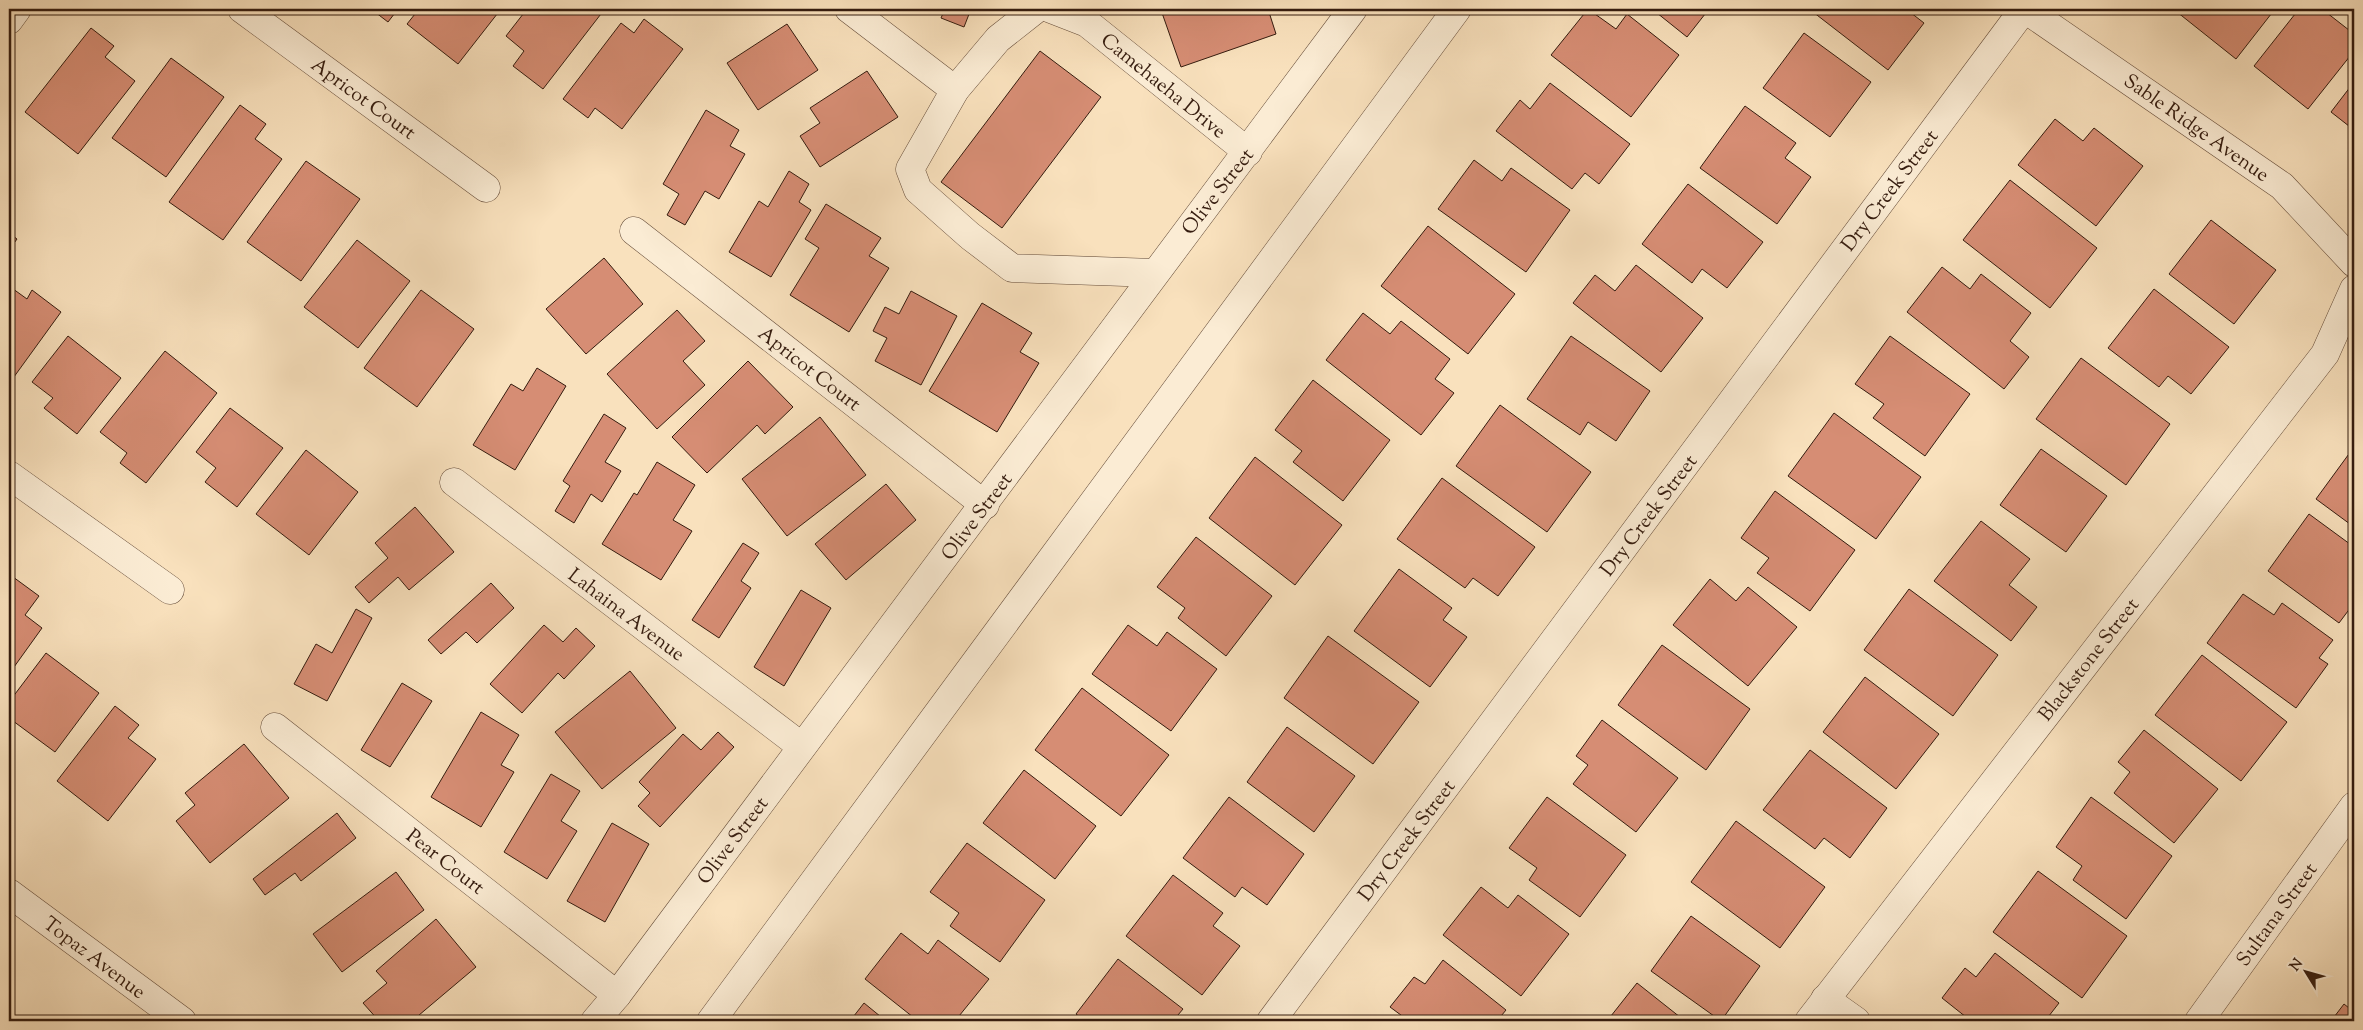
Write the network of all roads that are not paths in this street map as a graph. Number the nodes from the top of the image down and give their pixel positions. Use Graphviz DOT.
graph roads {
  1 [pos="17,9"];
  2 [pos="242,9"];
  3 [pos="849,9"];
  4 [pos="1036,9"];
  5 [pos="1051,9"];
  6 [pos="1353,9"];
  7 [pos="1457,9"];
  8 [pos="2024,9"];
  9 [pos="9,20"];
  10 [pos="955,90"];
  11 [pos="1248,152"];
  12 [pos="486,188"];
  13 [pos="634,231"];
  14 [pos="2354,263"];
  15 [pos="1154,273"];
  16 [pos="2354,288"];
  17 [pos="9,475"];
  18 [pos="454,482"];
  19 [pos="985,505"];
  20 [pos="170,590"];
  21 [pos="276,727"];
  22 [pos="801,746"];
  23 [pos="2354,806"];
  24 [pos="9,893"];
  25 [pos="617,995"];
  26 [pos="1825,999"];
  27 [pos="182,1021"];
  28 [pos="595,1021"];
  29 [pos="711,1021"];
  30 [pos="1271,1021"];
  31 [pos="1809,1021"];
  32 [pos="1856,1021"];
  33 [pos="2199,1021"];
  1 -- 9 [label="street"];
  2 -- 12 [label="street, Apricot Court"];
  3 -- 10 [label="street"];
  4 -- 10 [label="street"];
  5 -- 11 [label="street, Camehaeha Drive"];
  6 -- 11 [label="street, Olive Street"];
  7 -- 29 [label="street"];
  8 -- 14 [label="street, Sable Ridge Avenue"];
  8 -- 30 [label="street, Dry Creek Street"];
  10 -- 15 [label="street"];
  11 -- 15 [label="street, Olive Street"];
  13 -- 19 [label="street, Apricot Court"];
  15 -- 19 [label="street, Olive Street"];
  16 -- 26 [label="street, Blackstone Street"];
  17 -- 20 [label="street"];
  18 -- 22 [label="street, Lahaina Avenue"];
  19 -- 22 [label="street, Olive Street"];
  21 -- 25 [label="street, Pear Court"];
  22 -- 25 [label="street, Olive Street"];
  23 -- 33 [label="street, Sultana Street"];
  24 -- 27 [label="street, Topaz Avenue"];
  25 -- 28 [label="street, Olive Street"];
  26 -- 31 [label="street, Blackstone Street"];
  26 -- 32 [label="street"];
}
